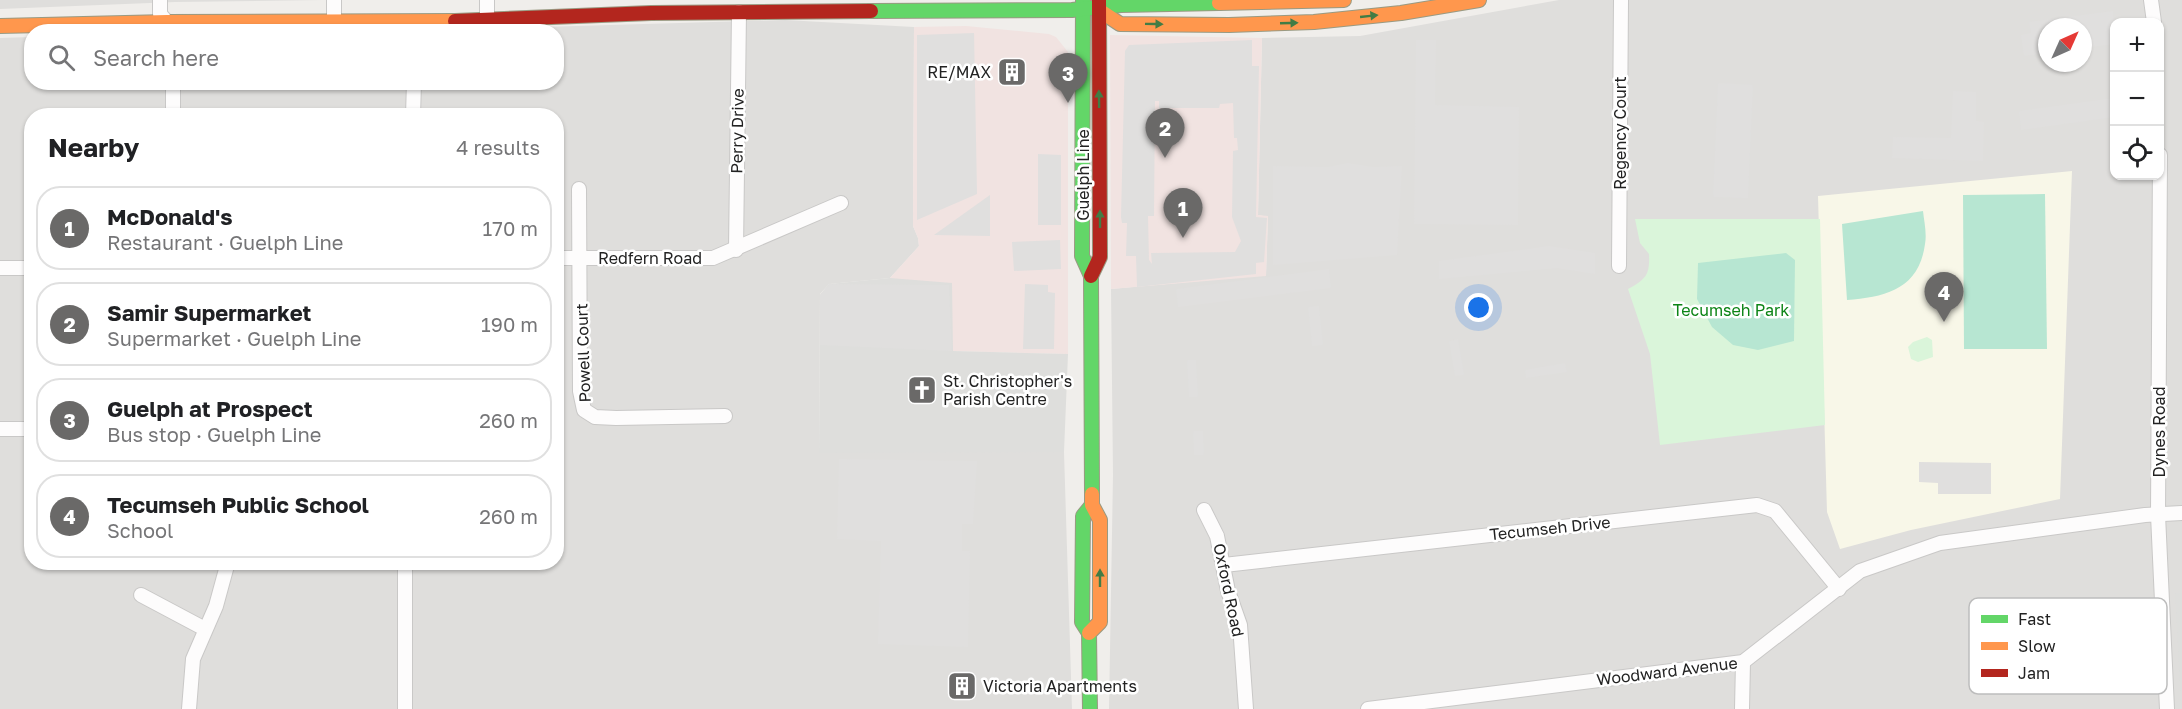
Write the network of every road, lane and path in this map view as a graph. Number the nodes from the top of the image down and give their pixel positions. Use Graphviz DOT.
graph roads {
  1 [pos="160,0"];
  2 [pos="334,0"];
  3 [pos="488,0"];
  4 [pos="1344,0"];
  5 [pos="1479,0"];
  6 [pos="1621,0"];
  7 [pos="2151,0"];
  8 [pos="1083,5"];
  9 [pos="1099,5"];
  10 [pos="651,6"];
  11 [pos="739,12"];
  12 [pos="2153,18"];
  13 [pos="487,19"];
  14 [pos="334,21"];
  15 [pos="166,24"];
  16 [pos="251,24"];
  17 [pos="376,24"];
  18 [pos="443,24"];
  19 [pos="0,26"];
  20 [pos="24,26"];
  21 [pos="173,90"];
  22 [pos="414,90"];
  23 [pos="173,108"];
  24 [pos="413,108"];
  25 [pos="2160,180"];
  26 [pos="579,189"];
  27 [pos="841,203"];
  28 [pos="736,250"];
  29 [pos="564,258"];
  30 [pos="581,258"];
  31 [pos="1619,266"];
  32 [pos="0,268"];
  33 [pos="24,268"];
  34 [pos="1091,276"];
  35 [pos="725,416"];
  36 [pos="0,429"];
  37 [pos="24,429"];
  38 [pos="1204,510"];
  39 [pos="2182,513"];
  40 [pos="2158,514"];
  41 [pos="1224,565"];
  42 [pos="226,570"];
  43 [pos="405,570"];
  44 [pos="1839,589"];
  45 [pos="141,595"];
  46 [pos="2162,598"];
  47 [pos="205,628"];
  48 [pos="1743,662"];
  49 [pos="2166,694"];
  50 [pos="189,709"];
  51 [pos="405,709"];
  52 [pos="1090,709"];
  53 [pos="1246,709"];
  54 [pos="1368,709"];
  55 [pos="1742,709"];
  56 [pos="2167,709"];
  1 -- 15 [label="street"];
  2 -- 14 [label="street"];
  3 -- 13 [label="street"];
  4 -- 9 [label="street"];
  9 -- 5 [label="street, one-way"];
  6 -- 31 [label="street, Regency Court"];
  7 -- 12 [label="street"];
  8 -- 9 [label="street"];
  8 -- 11 [label="street"];
  8 -- 34 [label="street, Guelph Line"];
  34 -- 9 [label="street, Guelph Line, one-way"];
  10 -- 11 [label="street"];
  10 -- 13 [label="street"];
  11 -- 28 [label="street, Perry Drive"];
  13 -- 18 [label="street"];
  14 -- 16 [label="street"];
  14 -- 17 [label="street"];
  19 -- 20 [label="street"];
  21 -- 23 [label="street"];
  22 -- 24 [label="street"];
  25 -- 40 [label="street, Dynes Road"];
  26 -- 30 [label="street, Powell Court"];
  27 -- 28 [label="street, Redfern Road"];
  28 -- 30 [label="street, Redfern Road"];
  29 -- 30 [label="street, Redfern Road"];
  30 -- 35 [label="street, Powell Court"];
  32 -- 33 [label="street"];
  34 -- 52 [label="street, Guelph Line"];
  36 -- 37 [label="street"];
  38 -- 41 [label="street, Oxford Road"];
  39 -- 40 [label="street, Woodward Avenue"];
  40 -- 44 [label="street, Woodward Avenue"];
  40 -- 46 [label="street, Dynes Road"];
  41 -- 44 [label="street, Tecumseh Drive"];
  41 -- 53 [label="street, Oxford Road"];
  42 -- 47 [label="street"];
  43 -- 51 [label="street"];
  44 -- 48 [label="street, Woodward Avenue"];
  45 -- 47 [label="street"];
  47 -- 50 [label="street"];
  48 -- 54 [label="street, Woodward Avenue"];
  48 -- 55 [label="street"];
  49 -- 56 [label="street, Dynes Road"];
}
